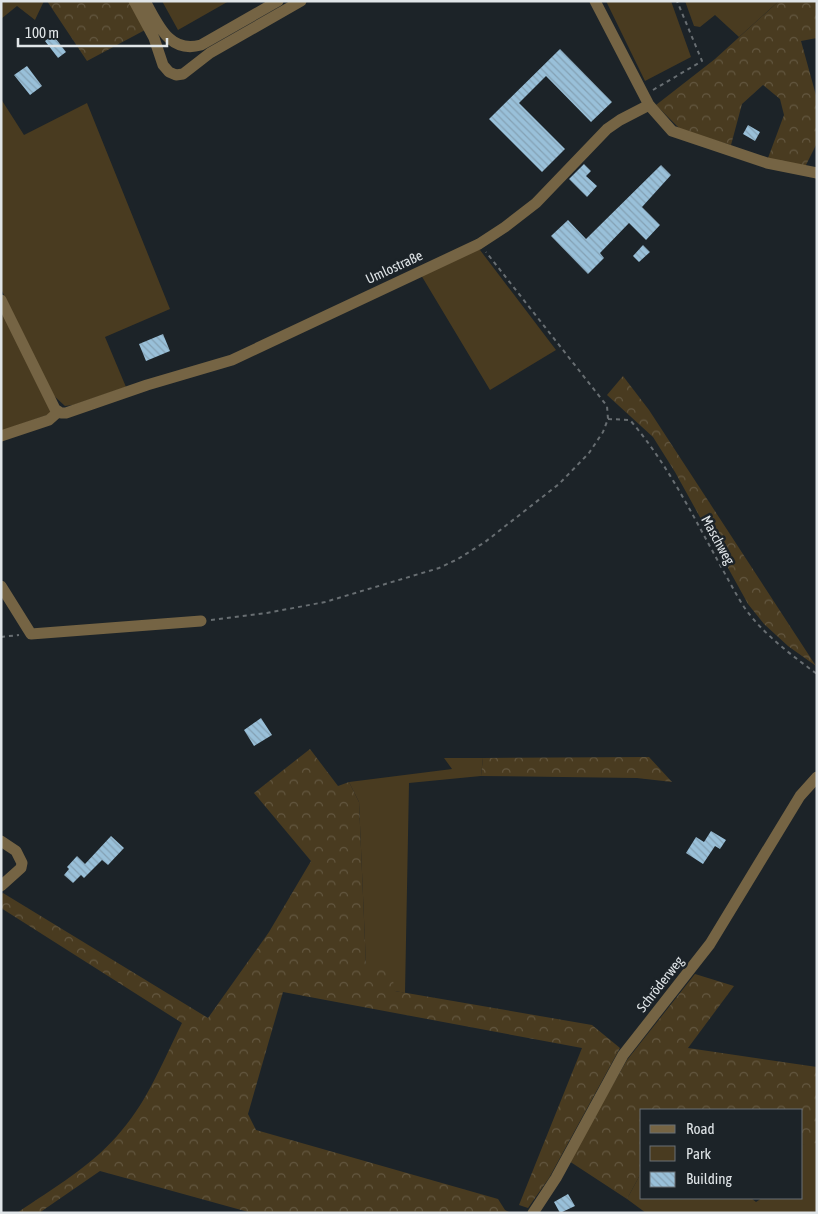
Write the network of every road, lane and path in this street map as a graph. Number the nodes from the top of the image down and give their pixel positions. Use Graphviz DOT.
graph roads {
  1 [pos="134,1"];
  2 [pos="145,1"];
  3 [pos="278,1"];
  4 [pos="301,1"];
  5 [pos="595,1"];
  6 [pos="677,1"];
  7 [pos="647,100"];
  8 [pos="817,173"];
  9 [pos="479,244"];
  10 [pos="1,300"];
  11 [pos="58,412"];
  12 [pos="608,419"];
  13 [pos="1,436"];
  14 [pos="1,586"];
  15 [pos="201,621"];
  16 [pos="32,634"];
  17 [pos="1,637"];
  18 [pos="817,674"];
  19 [pos="817,777"];
  20 [pos="1,842"];
  21 [pos="1,886"];
  22 [pos="533,1213"];
  1 -- 4 [label="street"];
  2 -- 3 [label="street"];
  5 -- 7 [label="street"];
  6 -- 7 [label="path"];
  7 -- 8 [label="street"];
  7 -- 9 [label="street, Umlostraße"];
  9 -- 11 [label="street, Umlostraße"];
  9 -- 12 [label="path"];
  10 -- 11 [label="street"];
  11 -- 13 [label="street, Umlostraße"];
  12 -- 15 [label="path"];
  12 -- 18 [label="path, Maschweg"];
  14 -- 16 [label="street"];
  15 -- 16 [label="street"];
  16 -- 17 [label="path"];
  19 -- 22 [label="street, Schröderweg"];
  20 -- 21 [label="street"];
}
